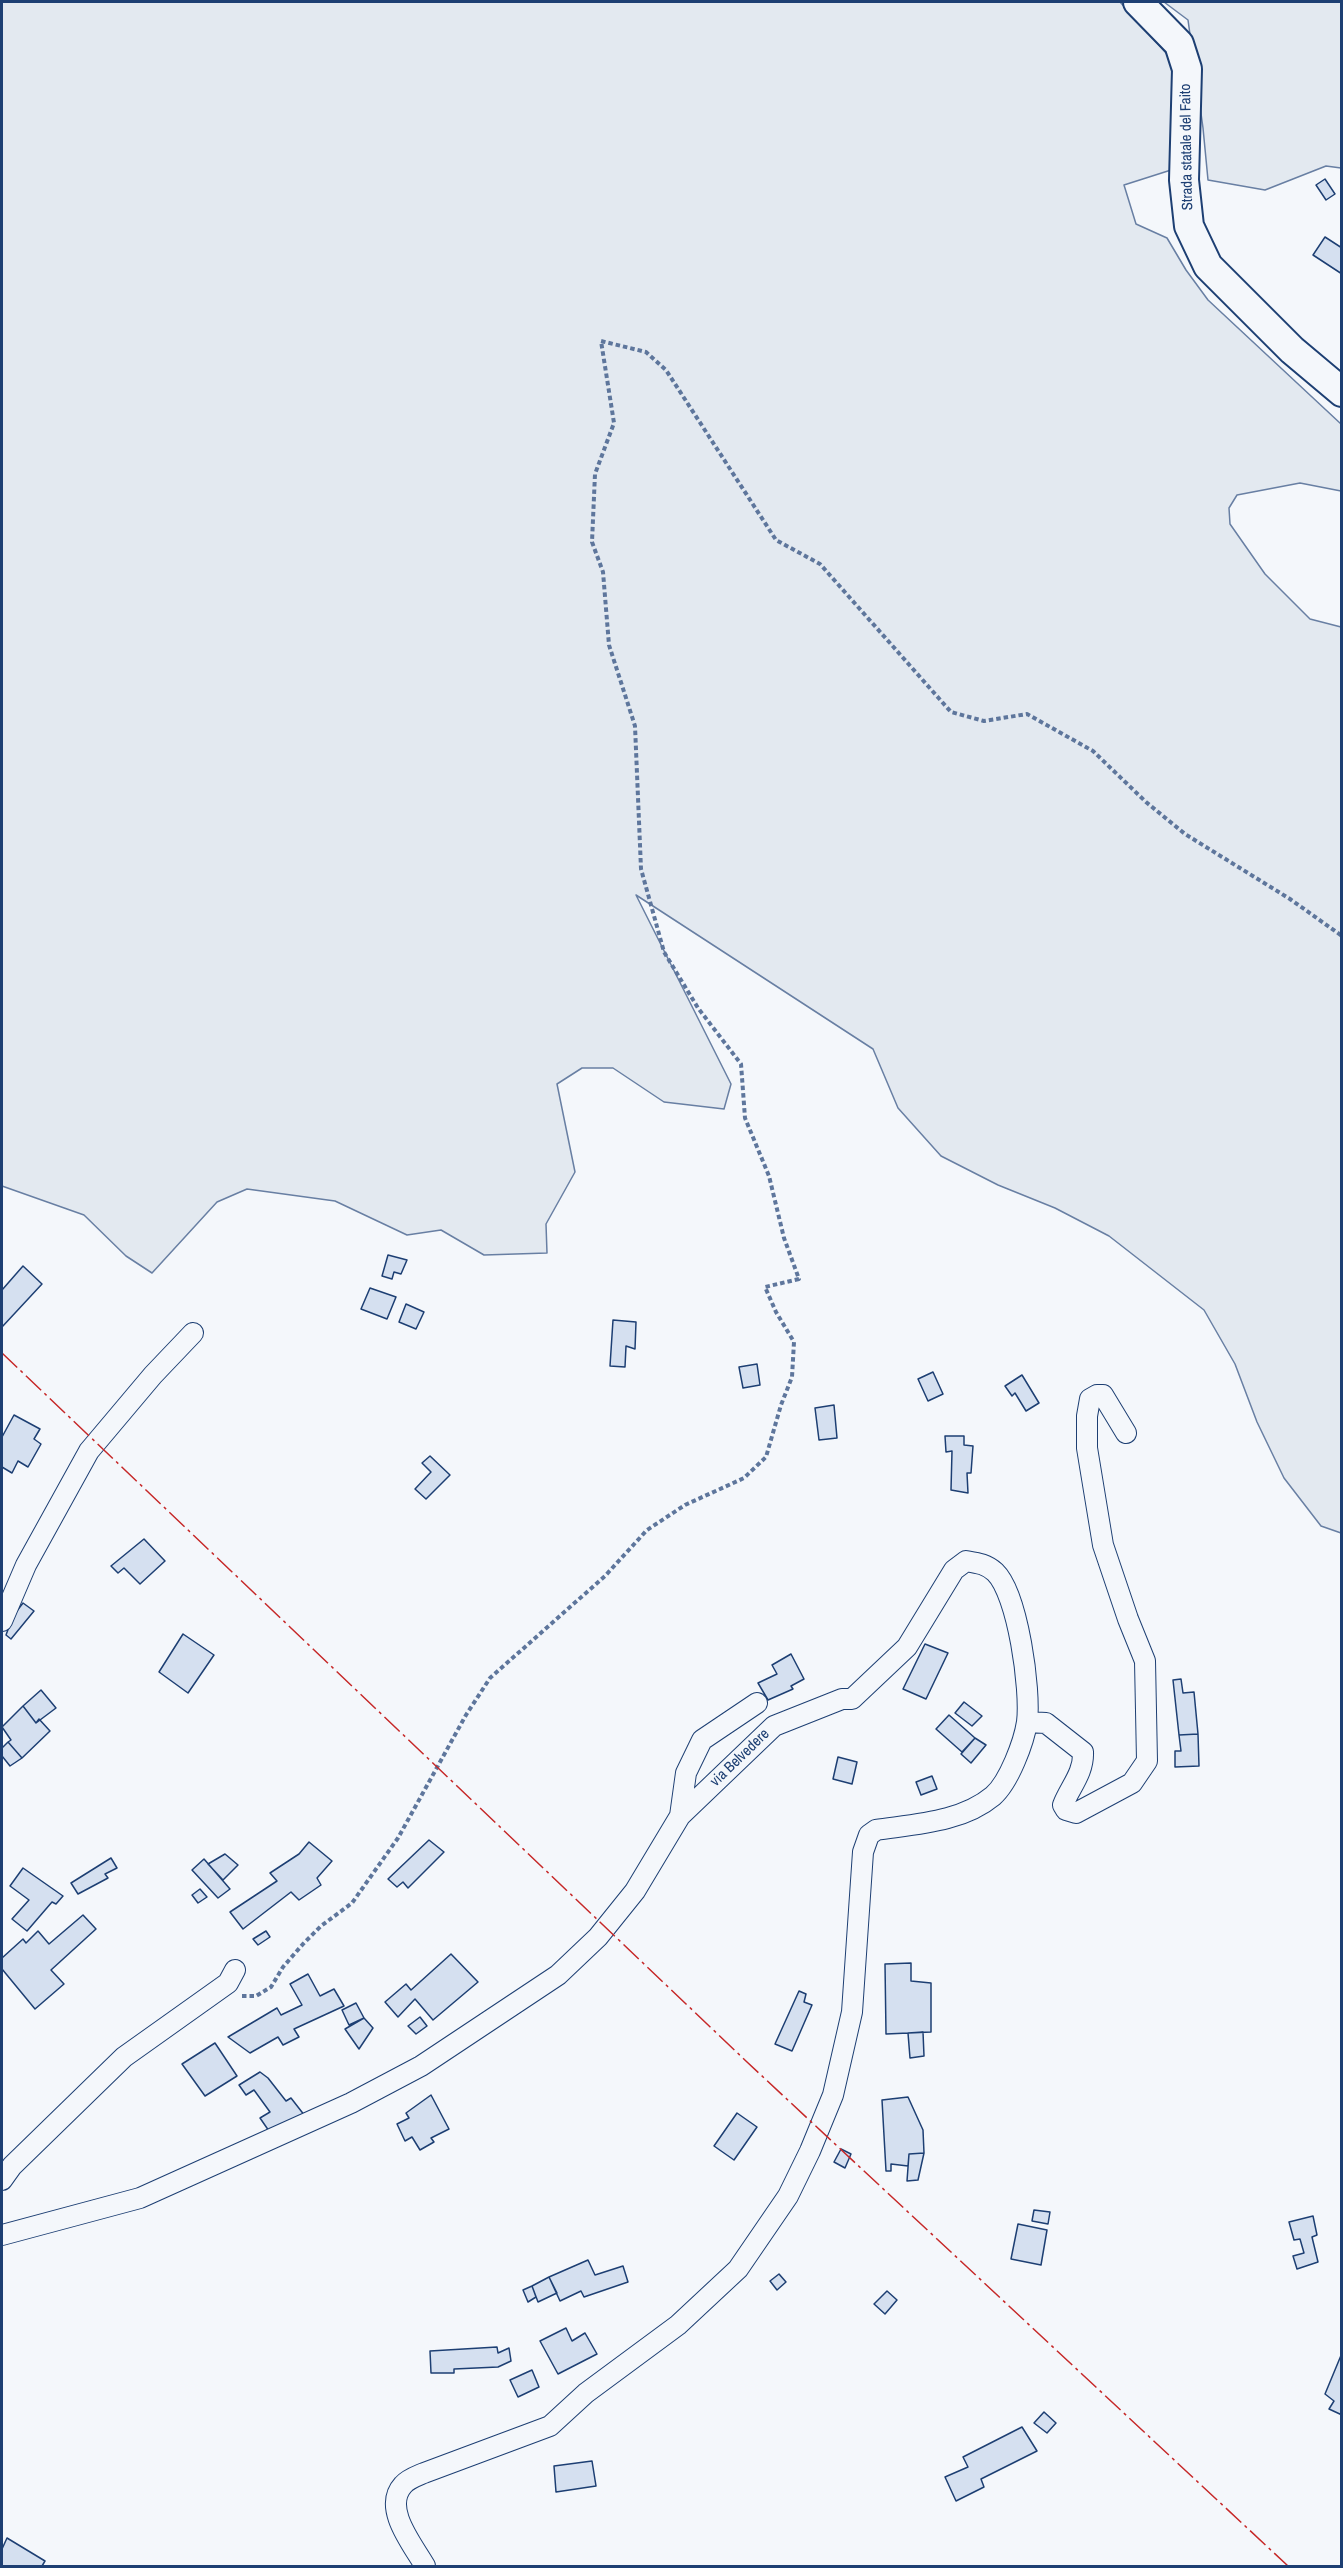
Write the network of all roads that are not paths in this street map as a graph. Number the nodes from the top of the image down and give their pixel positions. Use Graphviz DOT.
graph roads {
  1 [pos="1138,2"];
  2 [pos="1341,392"];
  3 [pos="193,1333"];
  4 [pos="1126,1433"];
  5 [pos="2,1621"];
  6 [pos="757,1703"];
  7 [pos="1027,1722"];
  8 [pos="680,1816"];
  9 [pos="235,1970"];
  10 [pos="2,2180"];
  11 [pos="2,2235"];
  12 [pos="425,2566"];
  1 -- 2 [label="street, Strada statale del Faito"];
  3 -- 5 [label="street"];
  4 -- 7 [label="street"];
  6 -- 8 [label="street"];
  7 -- 8 [label="street, via Belvedere"];
  7 -- 12 [label="street"];
  8 -- 11 [label="street"];
  9 -- 10 [label="street"];
}
